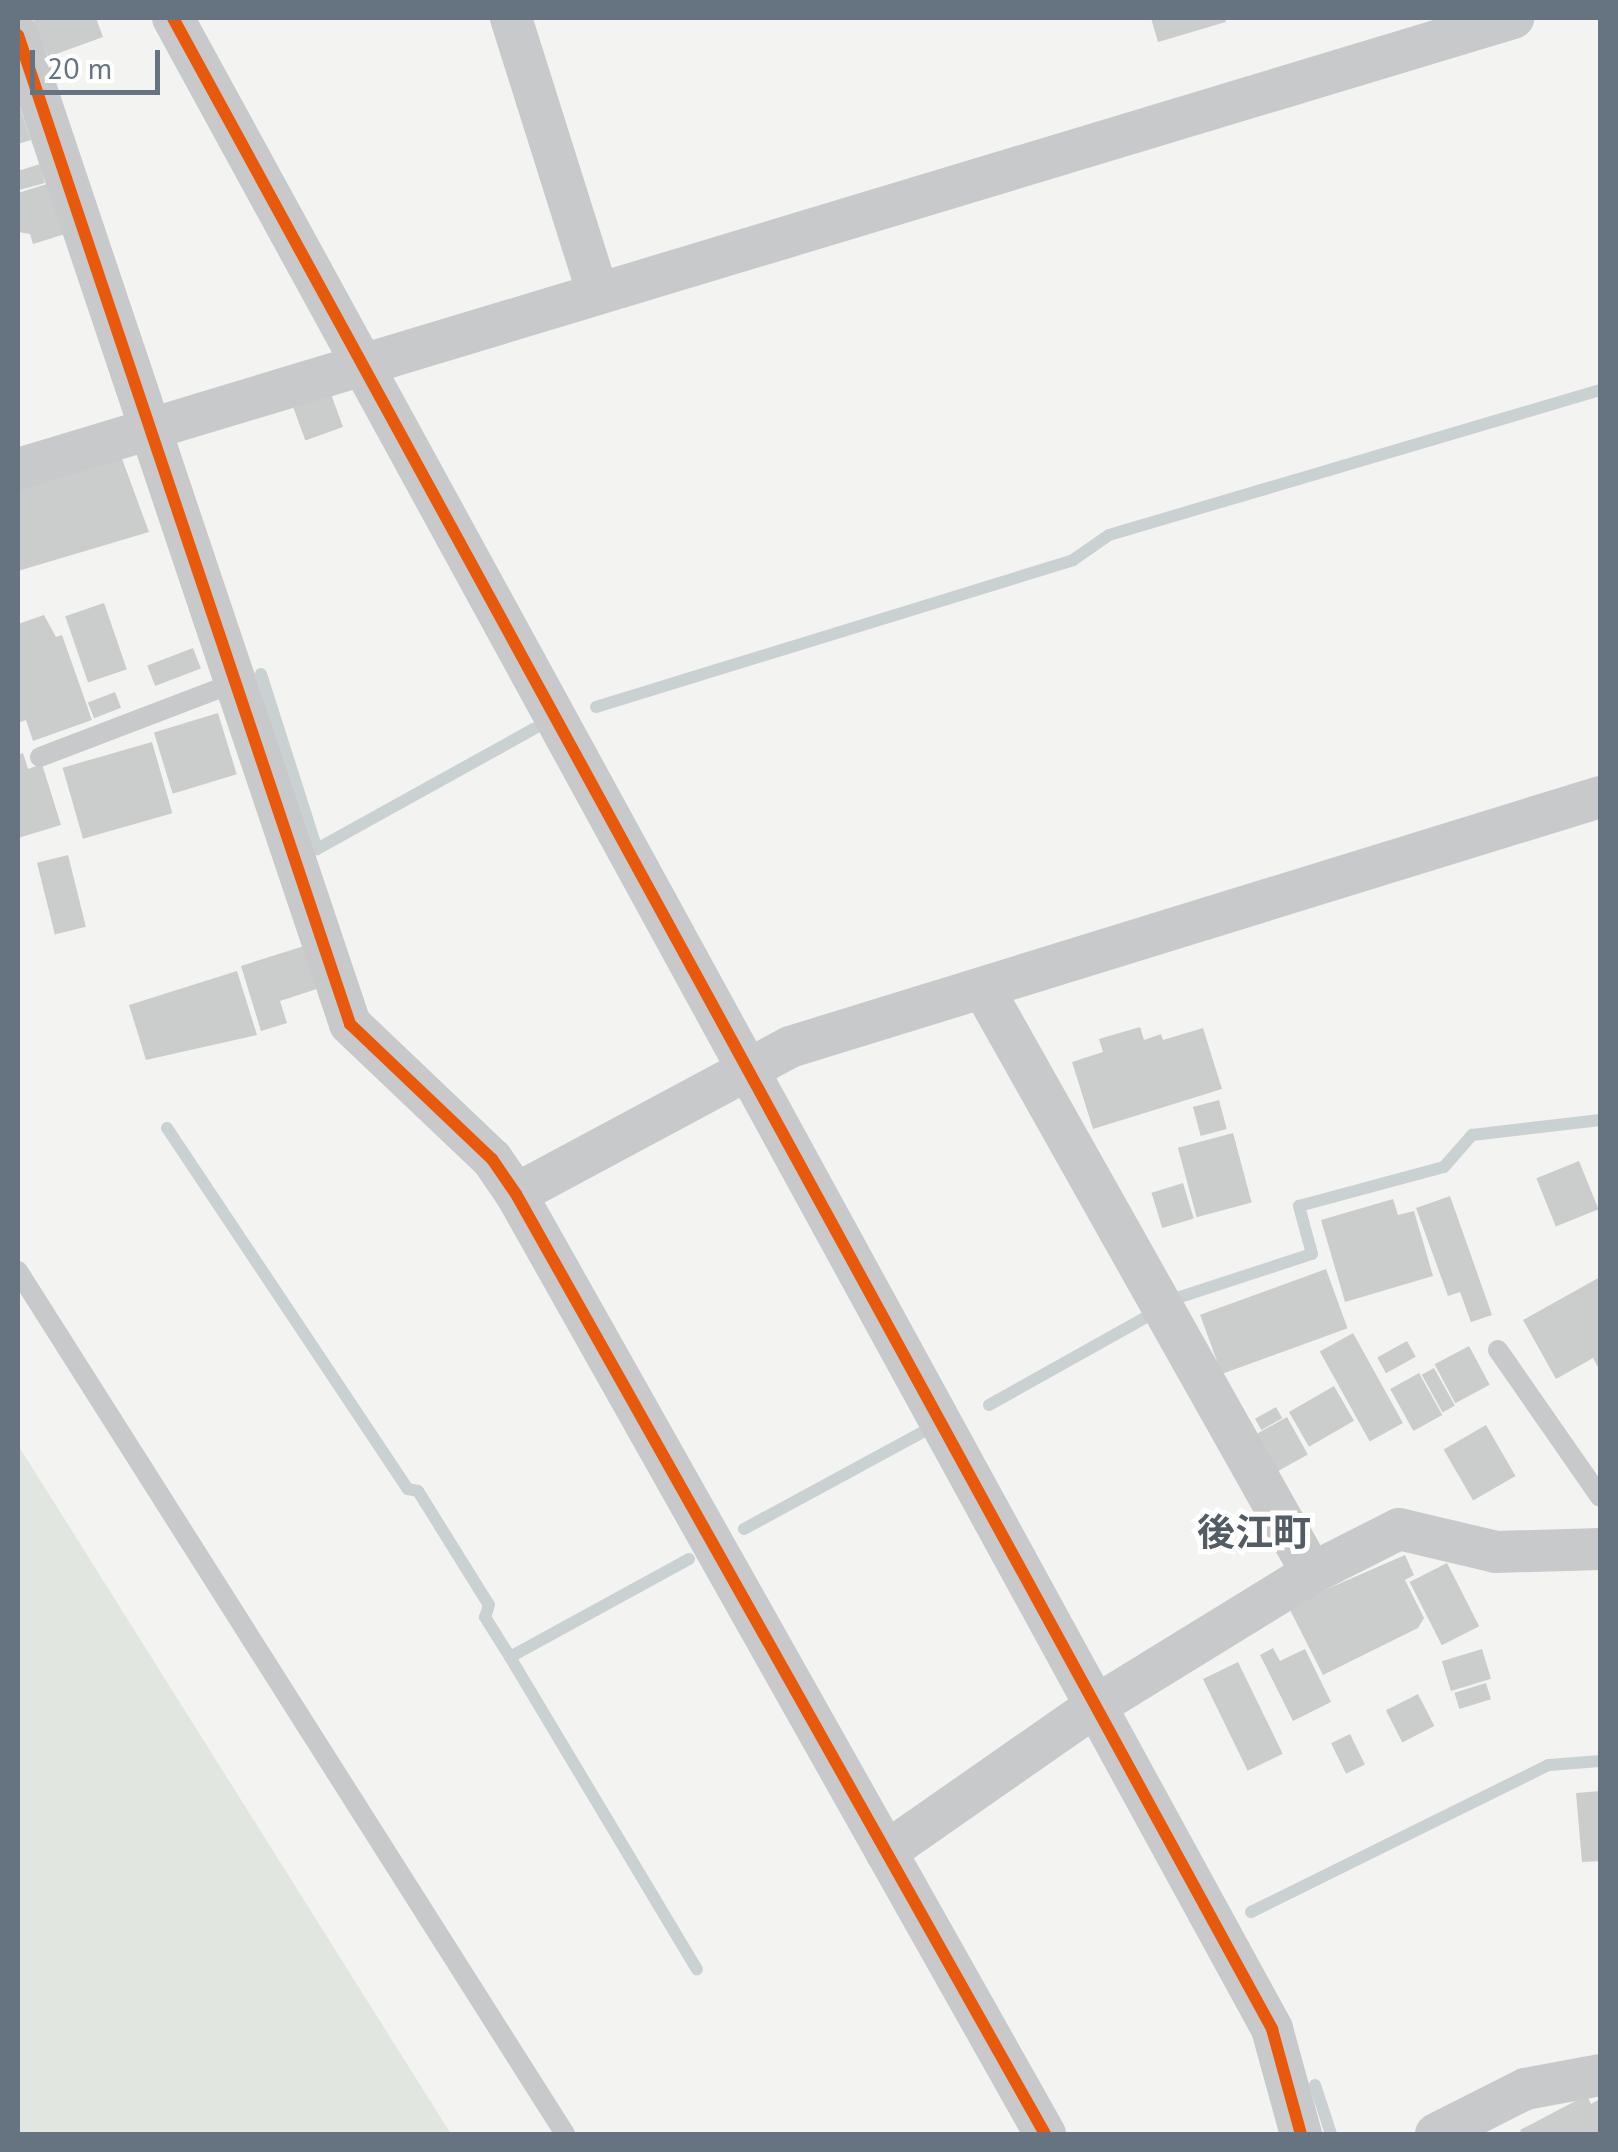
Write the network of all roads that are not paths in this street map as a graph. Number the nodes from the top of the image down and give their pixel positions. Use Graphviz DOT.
graph roads {
  1 [pos="172,18"];
  2 [pos="512,18"];
  3 [pos="1514,18"];
  4 [pos="18,35"];
  5 [pos="598,294"];
  6 [pos="361,364"];
  7 [pos="150,429"];
  8 [pos="18,469"];
  9 [pos="239,681"];
  10 [pos="40,757"];
  11 [pos="1600,797"];
  12 [pos="983,988"];
  13 [pos="741,1068"];
  14 [pos="516,1194"];
  15 [pos="18,1271"];
  16 [pos="1498,1350"];
  17 [pos="1600,1497"];
  18 [pos="1600,1550"];
  19 [pos="1312,1572"];
  20 [pos="1094,1707"];
  21 [pos="886,1852"];
  22 [pos="1600,2074"];
  23 [pos="565,2134"];
  24 [pos="1046,2134"];
  25 [pos="1302,2134"];
  26 [pos="1436,2134"];
  1 -- 6 [label="street"];
  2 -- 5 [label="street"];
  3 -- 5 [label="street"];
  4 -- 7 [label="street"];
  5 -- 6 [label="street"];
  6 -- 7 [label="street"];
  6 -- 13 [label="street"];
  7 -- 8 [label="street"];
  7 -- 9 [label="street"];
  9 -- 10 [label="lane"];
  9 -- 14 [label="street"];
  11 -- 12 [label="street"];
  12 -- 13 [label="street"];
  12 -- 19 [label="street"];
  13 -- 14 [label="street"];
  13 -- 20 [label="street"];
  14 -- 21 [label="street"];
  15 -- 23 [label="lane"];
  16 -- 17 [label="lane"];
  18 -- 19 [label="street"];
  19 -- 20 [label="street"];
  20 -- 21 [label="street"];
  20 -- 25 [label="street"];
  21 -- 24 [label="street"];
  22 -- 26 [label="street"];
}
